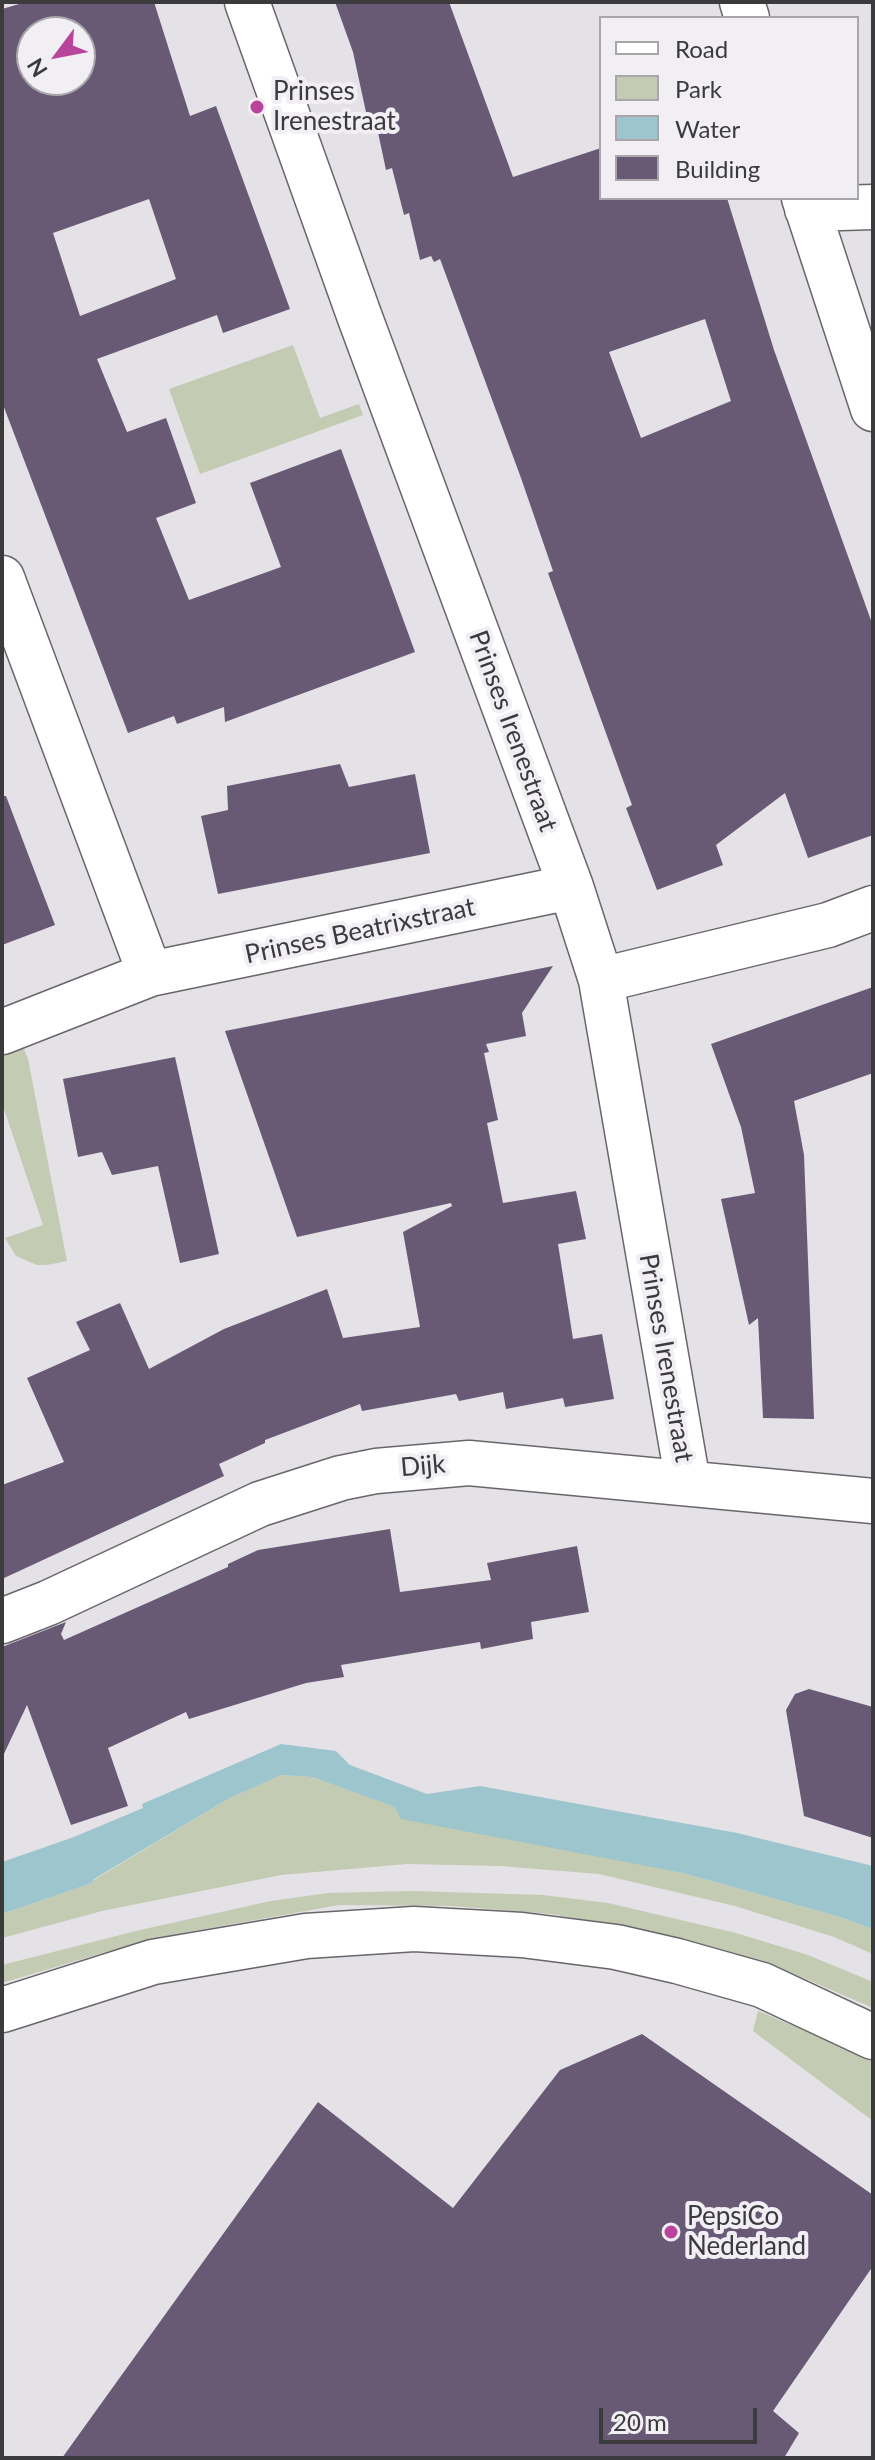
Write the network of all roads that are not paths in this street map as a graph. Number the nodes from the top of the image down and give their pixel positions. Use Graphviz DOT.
graph roads {
  1 [pos="247,2"];
  2 [pos="806,203"];
  3 [pos="873,207"];
  4 [pos="873,409"];
  5 [pos="2,578"];
  6 [pos="571,887"];
  7 [pos="873,908"];
  8 [pos="150,974"];
  9 [pos="601,980"];
  10 [pos="2,1032"];
  11 [pos="688,1483"];
  12 [pos="873,1501"];
  13 [pos="2,1621"];
  14 [pos="2,2010"];
  15 [pos="873,2037"];
  1 -- 6 [label="street, Prinses Irenestraat"];
  2 -- 3 [label="street"];
  2 -- 4 [label="street"];
  5 -- 8 [label="street"];
  6 -- 8 [label="street, Prinses Beatrixstraat"];
  6 -- 9 [label="street, Prinses Irenestraat"];
  7 -- 9 [label="street"];
  8 -- 10 [label="street, Prinses Beatrixstraat"];
  9 -- 11 [label="street, Prinses Irenestraat"];
  11 -- 12 [label="street, Dijk"];
  11 -- 13 [label="street, Dijk"];
  14 -- 15 [label="street"];
}
